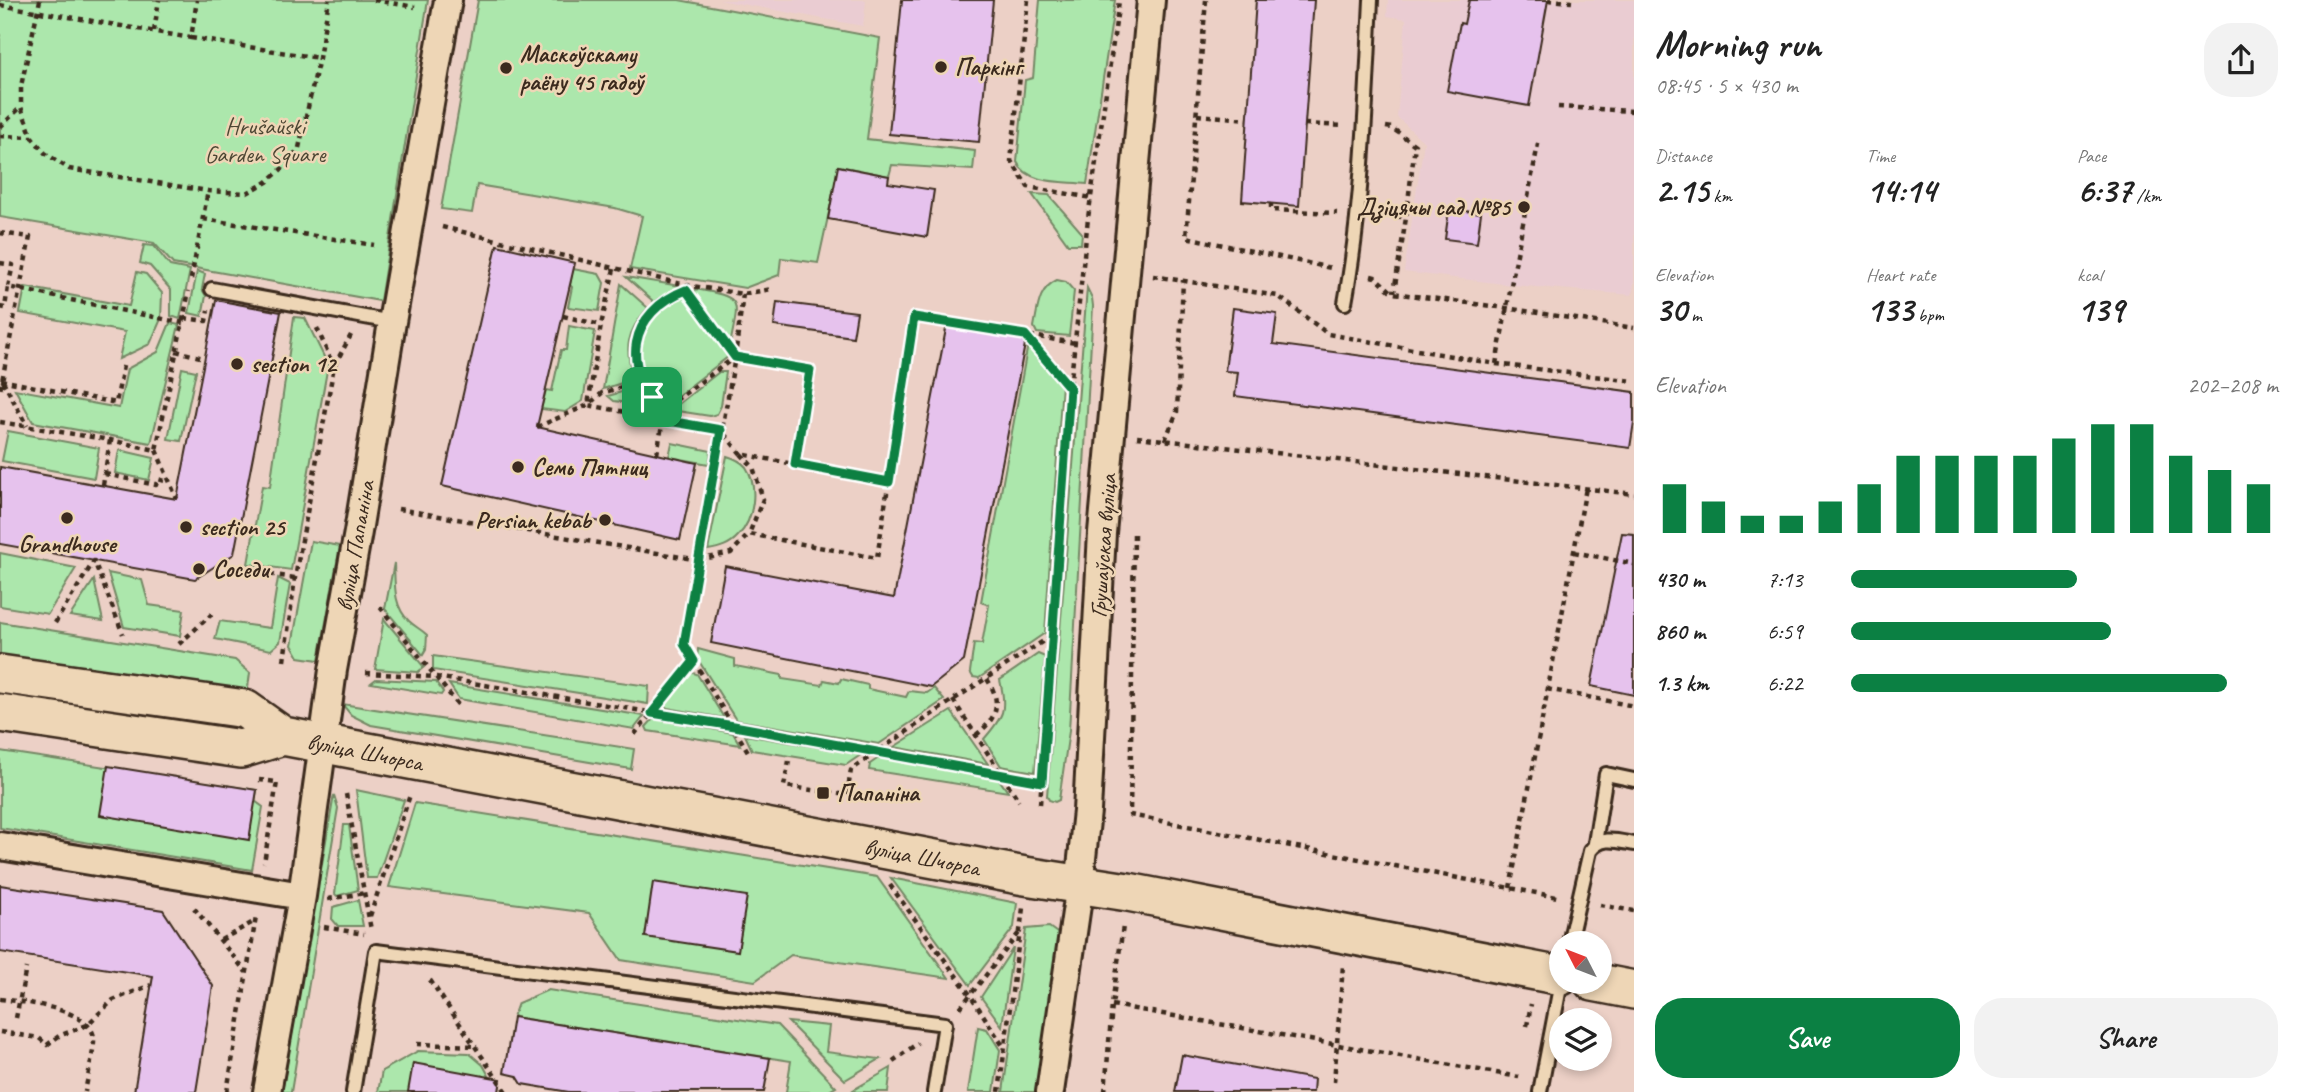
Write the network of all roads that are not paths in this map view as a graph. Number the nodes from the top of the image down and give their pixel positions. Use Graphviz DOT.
graph roads {
  1 [pos="448,0"];
  2 [pos="1151,0"];
  3 [pos="1371,0"];
  4 [pos="212,289"];
  5 [pos="1345,303"];
  6 [pos="392,322"];
  7 [pos="0,674"];
  8 [pos="0,713"];
  9 [pos="283,737"];
  10 [pos="323,744"];
  11 [pos="1634,780"];
  12 [pos="1595,844"];
  13 [pos="1634,844"];
  14 [pos="0,846"];
  15 [pos="1078,884"];
  16 [pos="315,898"];
  17 [pos="1572,931"];
  18 [pos="1549,974"];
  19 [pos="1612,985"];
  20 [pos="1634,989"];
  21 [pos="1559,994"];
  22 [pos="267,1092"];
  23 [pos="354,1092"];
  24 [pos="934,1092"];
  25 [pos="1050,1092"];
  26 [pos="1540,1092"];
  1 -- 6 [label="street, вуліца Папаніна"];
  2 -- 15 [label="street, Грушаўская вуліца"];
  3 -- 5 [label="lane"];
  4 -- 6 [label="lane"];
  6 -- 10 [label="street, вуліца Папаніна"];
  7 -- 9 [label="main road, вуліца Шчорса"];
  8 -- 9 [label="main road, вуліца Шчорса"];
  9 -- 10 [label="main road, вуліца Шчорса"];
  10 -- 15 [label="main road, вуліца Шчорса"];
  10 -- 16 [label="street, вуліца Папаніна"];
  11 -- 12 [label="lane"];
  12 -- 13 [label="lane"];
  12 -- 17 [label="lane"];
  14 -- 16 [label="street"];
  15 -- 18 [label="main road, вуліца Шчорса"];
  15 -- 25 [label="street, Грушаўская вуліца"];
  16 -- 22 [label="street, вуліца Папаніна"];
  19 -- 20 [label="main road"];
  21 -- 26 [label="lane"];
  23 -- 24 [label="lane"];
}
